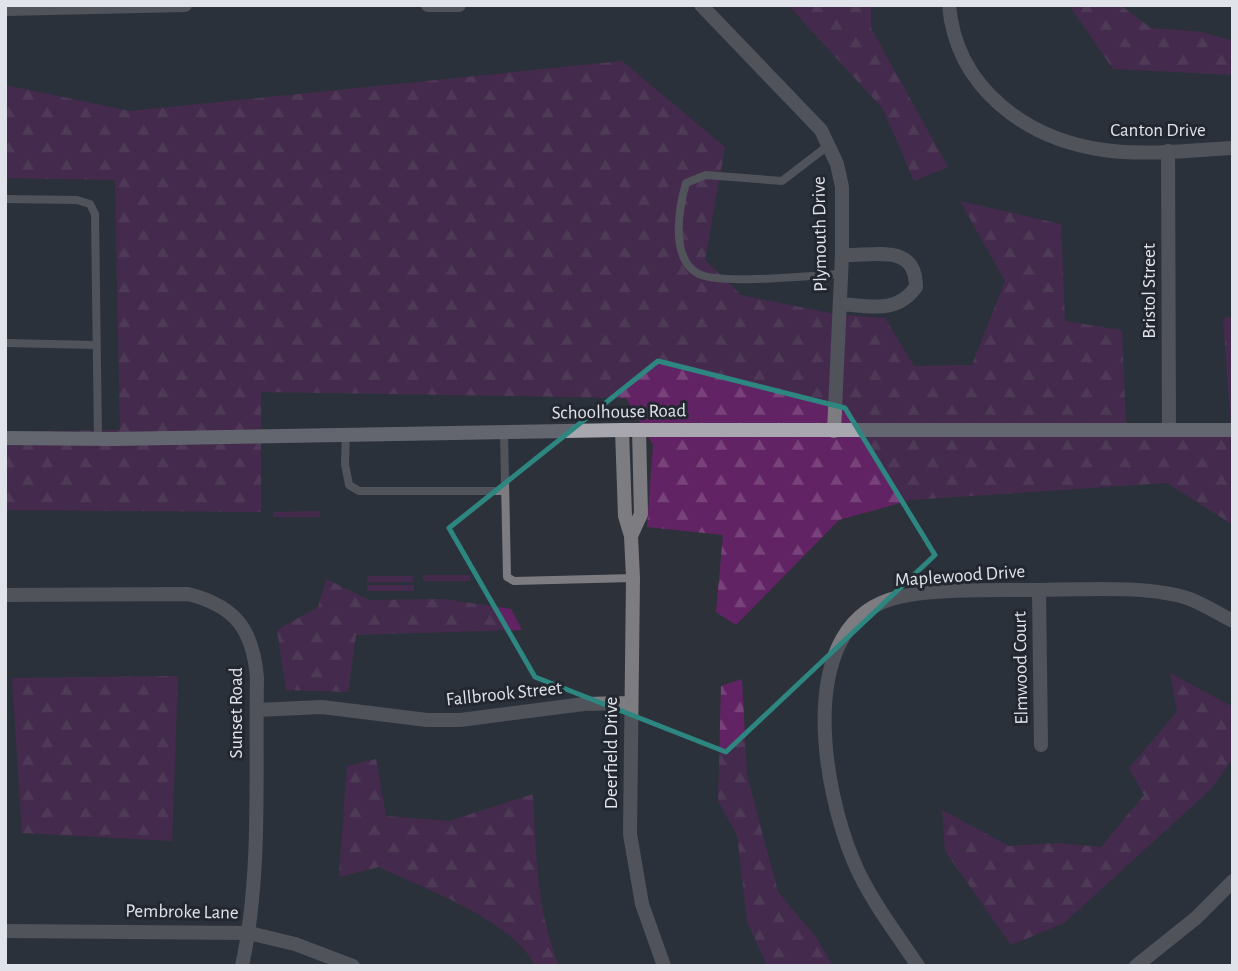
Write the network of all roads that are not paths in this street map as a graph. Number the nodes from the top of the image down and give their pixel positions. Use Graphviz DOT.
graph roads {
  1 [pos="185,5"];
  2 [pos="428,5"];
  3 [pos="459,5"];
  4 [pos="701,5"];
  5 [pos="949,5"];
  6 [pos="10,7"];
  7 [pos="830,145"];
  8 [pos="1233,148"];
  9 [pos="1168,151"];
  10 [pos="5,199"];
  11 [pos="842,255"];
  12 [pos="841,274"];
  13 [pos="840,304"];
  14 [pos="7,343"];
  15 [pos="94,345"];
  16 [pos="622,430"];
  17 [pos="639,430"];
  18 [pos="1169,430"];
  19 [pos="1233,430"];
  20 [pos="834,431"];
  21 [pos="504,432"];
  22 [pos="346,433"];
  23 [pos="5,438"];
  24 [pos="98,439"];
  25 [pos="505,491"];
  26 [pos="631,536"];
  27 [pos="633,578"];
  28 [pos="1039,590"];
  29 [pos="5,595"];
  30 [pos="1233,621"];
  31 [pos="630,703"];
  32 [pos="257,710"];
  33 [pos="1041,745"];
  34 [pos="1233,881"];
  35 [pos="5,931"];
  36 [pos="249,933"];
  37 [pos="242,966"];
  38 [pos="353,966"];
  39 [pos="664,966"];
  40 [pos="918,966"];
  41 [pos="1136,966"];
  1 -- 6 [label="street"];
  2 -- 3 [label="street"];
  4 -- 7 [label="street, Plymouth Drive"];
  5 -- 9 [label="street, Canton Drive"];
  7 -- 11 [label="street, Plymouth Drive"];
  7 -- 12 [label="lane"];
  8 -- 9 [label="street, Canton Drive"];
  9 -- 18 [label="street, Bristol Street"];
  10 -- 15 [label="lane"];
  11 -- 12 [label="street, Plymouth Drive"];
  11 -- 13 [label="street"];
  12 -- 13 [label="street, Plymouth Drive"];
  13 -- 20 [label="street, Plymouth Drive"];
  14 -- 15 [label="lane"];
  15 -- 24 [label="lane"];
  16 -- 17 [label="street, Schoolhouse Road"];
  16 -- 21 [label="street, Schoolhouse Road"];
  16 -- 26 [label="street, Deerfield Drive"];
  17 -- 20 [label="street, Schoolhouse Road"];
  17 -- 26 [label="street, Deerfield Drive"];
  18 -- 19 [label="street, Schoolhouse Road"];
  18 -- 20 [label="street, Schoolhouse Road"];
  21 -- 22 [label="street, Schoolhouse Road"];
  21 -- 25 [label="lane"];
  22 -- 24 [label="street, Schoolhouse Road"];
  22 -- 25 [label="lane"];
  23 -- 24 [label="street, Schoolhouse Road"];
  25 -- 27 [label="lane"];
  26 -- 27 [label="street, Deerfield Drive"];
  27 -- 31 [label="street, Deerfield Drive"];
  28 -- 30 [label="street, Maplewood Drive"];
  28 -- 33 [label="street, Elmwood Court"];
  28 -- 40 [label="street, Maplewood Drive"];
  29 -- 32 [label="street, Sunset Road"];
  31 -- 32 [label="street, Fallbrook Street"];
  31 -- 39 [label="street, Deerfield Drive"];
  32 -- 36 [label="street, Sunset Road"];
  34 -- 41 [label="street"];
  35 -- 36 [label="street, Pembroke Lane"];
  36 -- 37 [label="street, Sunset Road"];
  36 -- 38 [label="street, Pembroke Lane"];
}
